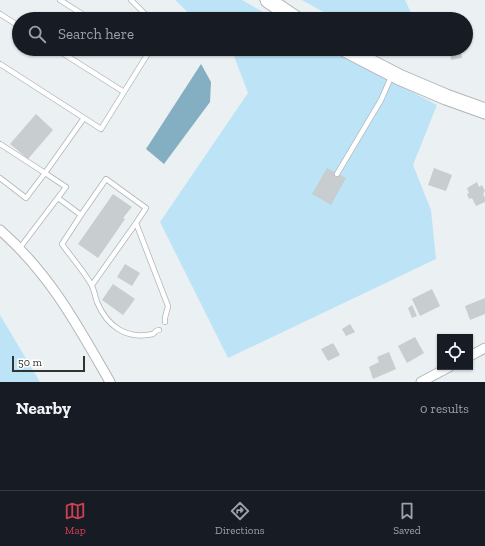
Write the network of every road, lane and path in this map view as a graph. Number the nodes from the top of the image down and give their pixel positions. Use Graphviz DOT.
graph roads {
  1 [pos="60,0"];
  2 [pos="131,0"];
  3 [pos="268,0"];
  4 [pos="79,12"];
  5 [pos="143,12"];
  6 [pos="286,12"];
  7 [pos="0,14"];
  8 [pos="12,22"];
  9 [pos="67,56"];
  10 [pos="146,56"];
  11 [pos="358,56"];
  12 [pos="0,64"];
  13 [pos="392,74"];
  14 [pos="124,92"];
  15 [pos="485,111"];
  16 [pos="84,118"];
  17 [pos="0,144"];
  18 [pos="45,173"];
  19 [pos="337,174"];
  20 [pos="0,178"];
  21 [pos="58,198"];
  22 [pos="82,215"];
  23 [pos="136,223"];
  24 [pos="0,230"];
  25 [pos="19,248"];
  26 [pos="92,285"];
  27 [pos="163,320"];
  28 [pos="156,330"];
  29 [pos="485,348"];
  30 [pos="473,354"];
  31 [pos="444,370"];
  32 [pos="110,382"];
  33 [pos="421,382"];
  1 -- 4 [label="lane"];
  2 -- 5 [label="lane"];
  3 -- 6 [label="highway"];
  7 -- 8 [label="lane"];
  9 -- 14 [label="lane"];
  10 -- 14 [label="lane"];
  11 -- 13 [label="highway"];
  12 -- 16 [label="lane"];
  13 -- 15 [label="highway"];
  13 -- 19 [label="lane"];
  14 -- 16 [label="lane"];
  16 -- 18 [label="lane"];
  17 -- 18 [label="lane"];
  18 -- 20 [label="lane"];
  18 -- 21 [label="lane"];
  21 -- 22 [label="lane"];
  21 -- 25 [label="lane"];
  22 -- 23 [label="lane"];
  22 -- 26 [label="lane"];
  23 -- 26 [label="lane"];
  23 -- 27 [label="lane"];
  24 -- 25 [label="street"];
  25 -- 32 [label="street"];
  26 -- 28 [label="lane"];
  29 -- 30 [label="street"];
  31 -- 33 [label="street"];
}
